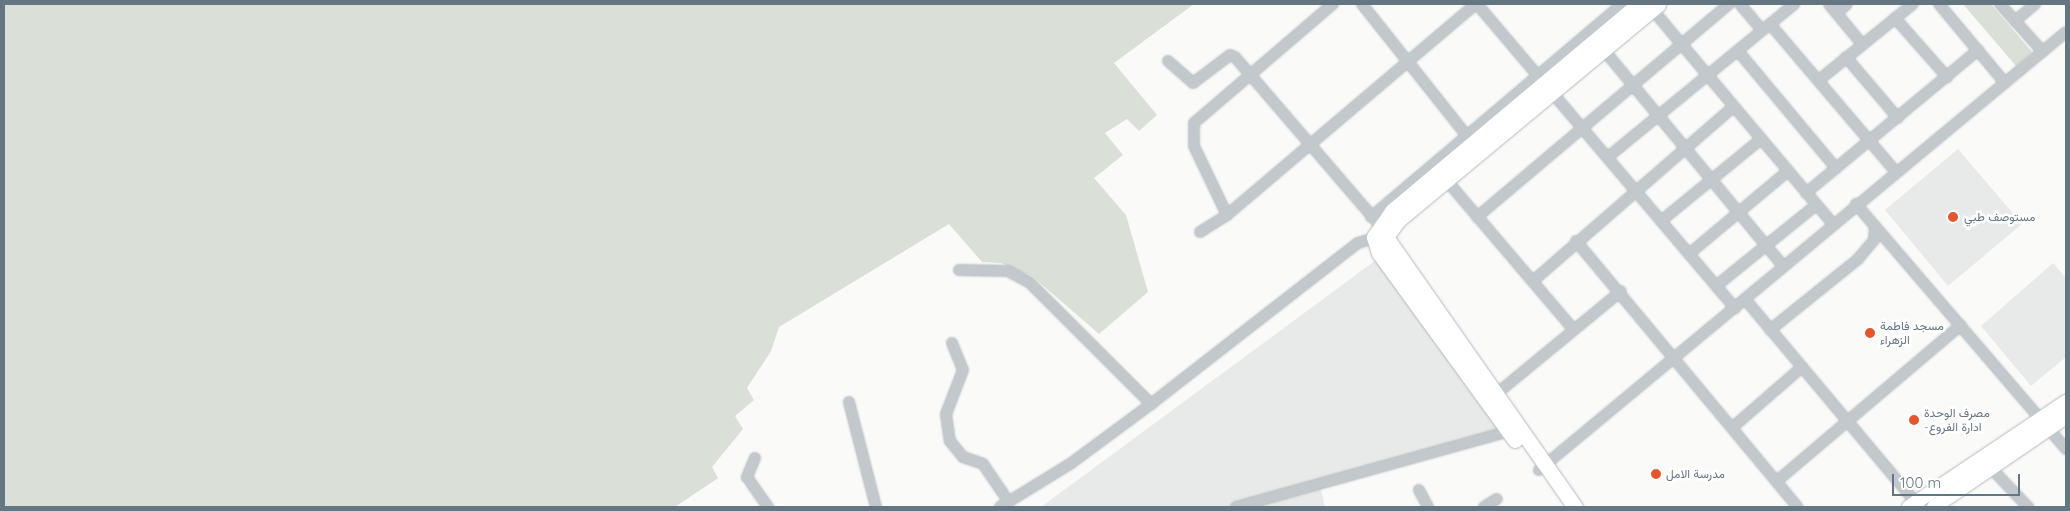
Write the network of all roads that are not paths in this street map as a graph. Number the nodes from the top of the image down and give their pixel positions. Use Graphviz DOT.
graph roads {
  1 [pos="1333,4"];
  2 [pos="1362,4"];
  3 [pos="1477,4"];
  4 [pos="1622,4"];
  5 [pos="1729,4"];
  6 [pos="1740,4"];
  7 [pos="1794,4"];
  8 [pos="1829,4"];
  9 [pos="1847,4"];
  10 [pos="1913,4"];
  11 [pos="1939,4"];
  12 [pos="2000,4"];
  13 [pos="2035,4"];
  14 [pos="1650,6"];
  15 [pos="1837,13"];
  16 [pos="1895,18"];
  17 [pos="2015,21"];
  18 [pos="1766,27"];
  19 [pos="2066,32"];
  20 [pos="1862,44"];
  21 [pos="1681,45"];
  22 [pos="1603,49"];
  23 [pos="1978,50"];
  24 [pos="1738,51"];
  25 [pos="2043,52"];
  26 [pos="1846,57"];
  27 [pos="1168,61"];
  28 [pos="1406,63"];
  29 [pos="1250,73"];
  30 [pos="1947,76"];
  31 [pos="1708,77"];
  32 [pos="1819,80"];
  33 [pos="1546,83"];
  34 [pos="2005,83"];
  35 [pos="1632,87"];
  36 [pos="1733,108"];
  37 [pos="1659,118"];
  38 [pos="1898,118"];
  39 [pos="1582,127"];
  40 [pos="1470,140"];
  41 [pos="1760,140"];
  42 [pos="1870,141"];
  43 [pos="1310,144"];
  44 [pos="1685,147"];
  45 [pos="1608,158"];
  46 [pos="1836,168"];
  47 [pos="1788,171"];
  48 [pos="1896,172"];
  49 [pos="1712,179"];
  50 [pos="1448,182"];
  51 [pos="1634,189"];
  52 [pos="1806,193"];
  53 [pos="1856,204"];
  54 [pos="1816,205"];
  55 [pos="1740,212"];
  56 [pos="1228,215"];
  57 [pos="1477,216"];
  58 [pos="1661,221"];
  59 [pos="1833,224"];
  60 [pos="1875,226"];
  61 [pos="1380,229"];
  62 [pos="1200,232"];
  63 [pos="1576,241"];
  64 [pos="1766,245"];
  65 [pos="1689,254"];
  66 [pos="1783,266"];
  67 [pos="959,270"];
  68 [pos="1533,281"];
  69 [pos="1716,286"];
  70 [pos="1622,290"];
  71 [pos="1745,300"];
  72 [pos="1735,308"];
  73 [pos="1961,325"];
  74 [pos="1574,330"];
  75 [pos="1770,330"];
  76 [pos="952,343"];
  77 [pos="1676,358"];
  78 [pos="1802,367"];
  79 [pos="1495,395"];
  80 [pos="849,402"];
  81 [pos="2066,402"];
  82 [pos="1152,404"];
  83 [pos="2066,417"];
  84 [pos="1846,420"];
  85 [pos="2044,425"];
  86 [pos="1734,427"];
  87 [pos="1514,430"];
  88 [pos="2066,449"];
  89 [pos="755,458"];
  90 [pos="1541,466"];
  91 [pos="1991,468"];
  92 [pos="1777,481"];
  93 [pos="1419,490"];
  94 [pos="1497,499"];
  95 [pos="1005,504"];
  96 [pos="1912,505"];
  97 [pos="768,507"];
  98 [pos="876,507"];
  99 [pos="1236,507"];
  100 [pos="1428,507"];
  101 [pos="1484,507"];
  102 [pos="1565,507"];
  103 [pos="1575,507"];
  104 [pos="1798,507"];
  105 [pos="1936,507"];
  106 [pos="2028,507"];
  1 -- 29 [label="street"];
  2 -- 28 [label="street"];
  3 -- 28 [label="street"];
  3 -- 33 [label="street"];
  4 -- 33 [label="street"];
  5 -- 21 [label="street"];
  6 -- 18 [label="street"];
  7 -- 18 [label="street"];
  8 -- 15 [label="street"];
  9 -- 15 [label="street"];
  10 -- 16 [label="street"];
  11 -- 23 [label="street"];
  12 -- 17 [label="street"];
  13 -- 17 [label="street"];
  14 -- 21 [label="street"];
  14 -- 22 [label="main road"];
  14 -- 33 [label="main road"];
  15 -- 20 [label="street"];
  16 -- 20 [label="street"];
  16 -- 30 [label="street"];
  17 -- 25 [label="street"];
  18 -- 24 [label="street"];
  18 -- 32 [label="street"];
  19 -- 25 [label="street"];
  20 -- 26 [label="street"];
  21 -- 31 [label="street"];
  21 -- 35 [label="street"];
  22 -- 33 [label="main road"];
  22 -- 35 [label="street"];
  23 -- 30 [label="street"];
  23 -- 34 [label="street"];
  24 -- 31 [label="street"];
  24 -- 46 [label="street"];
  25 -- 34 [label="street"];
  26 -- 32 [label="street"];
  26 -- 38 [label="street"];
  27 -- 29 [label="street"];
  28 -- 40 [label="street"];
  28 -- 43 [label="street"];
  29 -- 43 [label="street"];
  29 -- 56 [label="street"];
  30 -- 38 [label="street"];
  31 -- 36 [label="street"];
  31 -- 37 [label="street"];
  32 -- 42 [label="street"];
  33 -- 39 [label="street"];
  33 -- 40 [label="main road"];
  33 -- 50 [label="main road"];
  34 -- 48 [label="street"];
  35 -- 37 [label="street"];
  35 -- 39 [label="street"];
  36 -- 41 [label="street"];
  36 -- 44 [label="street"];
  37 -- 44 [label="street"];
  37 -- 45 [label="street"];
  38 -- 42 [label="street"];
  39 -- 45 [label="street"];
  39 -- 57 [label="street"];
  40 -- 61 [label="main road"];
  41 -- 47 [label="street"];
  41 -- 49 [label="street"];
  42 -- 46 [label="street"];
  42 -- 48 [label="street"];
  43 -- 56 [label="street"];
  43 -- 61 [label="street"];
  44 -- 49 [label="street"];
  44 -- 51 [label="street"];
  45 -- 51 [label="street"];
  46 -- 52 [label="street"];
  47 -- 52 [label="street"];
  47 -- 55 [label="street"];
  48 -- 53 [label="street"];
  49 -- 55 [label="street"];
  49 -- 58 [label="street"];
  50 -- 57 [label="street"];
  50 -- 61 [label="main road"];
  51 -- 58 [label="street"];
  51 -- 63 [label="street"];
  52 -- 54 [label="street"];
  53 -- 59 [label="street"];
  53 -- 60 [label="street"];
  54 -- 59 [label="street"];
  54 -- 64 [label="street"];
  55 -- 64 [label="street"];
  55 -- 65 [label="street"];
  56 -- 62 [label="street"];
  57 -- 68 [label="street"];
  58 -- 65 [label="street"];
  59 -- 66 [label="street"];
  60 -- 73 [label="street"];
  60 -- 75 [label="street"];
  61 -- 79 [label="main road"];
  61 -- 82 [label="street"];
  61 -- 87 [label="main road"];
  63 -- 68 [label="street"];
  63 -- 70 [label="street"];
  64 -- 66 [label="street"];
  64 -- 69 [label="street"];
  65 -- 69 [label="street"];
  66 -- 71 [label="street"];
  67 -- 82 [label="street"];
  68 -- 74 [label="street"];
  69 -- 72 [label="street"];
  70 -- 74 [label="street"];
  70 -- 77 [label="street"];
  71 -- 72 [label="street"];
  71 -- 75 [label="street"];
  72 -- 77 [label="street"];
  73 -- 84 [label="street"];
  73 -- 85 [label="street"];
  74 -- 79 [label="street"];
  75 -- 78 [label="street"];
  76 -- 95 [label="street"];
  77 -- 86 [label="street"];
  77 -- 90 [label="street"];
  78 -- 84 [label="street"];
  78 -- 86 [label="street"];
  79 -- 87 [label="main road"];
  80 -- 98 [label="street"];
  81 -- 85 [label="main road"];
  82 -- 95 [label="street"];
  83 -- 85 [label="main road"];
  84 -- 92 [label="street"];
  84 -- 96 [label="street"];
  85 -- 88 [label="street"];
  85 -- 91 [label="main road"];
  85 -- 96 [label="main road"];
  86 -- 92 [label="street"];
  87 -- 90 [label="main road"];
  87 -- 99 [label="street"];
  89 -- 97 [label="street"];
  90 -- 102 [label="main road"];
  90 -- 103 [label="main road"];
  91 -- 105 [label="main road"];
  91 -- 106 [label="street"];
  92 -- 104 [label="street"];
  93 -- 100 [label="street"];
  94 -- 101 [label="street"];
}
